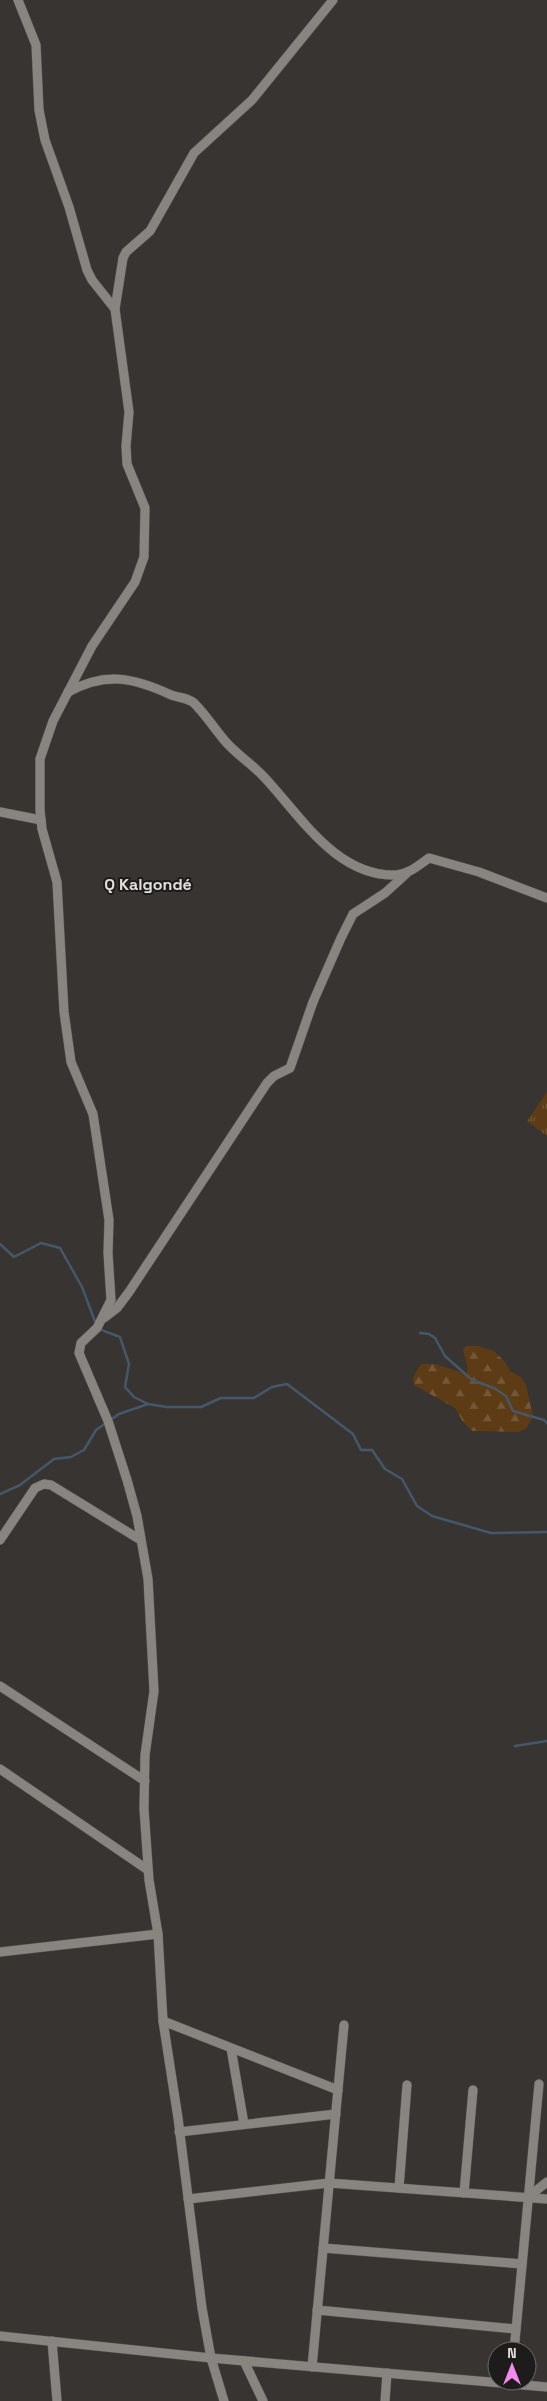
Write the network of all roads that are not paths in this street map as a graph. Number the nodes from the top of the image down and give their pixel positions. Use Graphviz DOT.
graph roads {
  1 [pos="18,0"];
  2 [pos="333,0"];
  3 [pos="115,308"];
  4 [pos="67,692"];
  5 [pos="0,812"];
  6 [pos="41,820"];
  7 [pos="408,873"];
  8 [pos="547,898"];
  9 [pos="102,1319"];
  10 [pos="139,1538"];
  11 [pos="0,1540"];
  12 [pos="0,1686"];
  13 [pos="0,1769"];
  14 [pos="145,1781"];
  15 [pos="148,1870"];
  16 [pos="158,1934"];
  17 [pos="0,1952"];
  18 [pos="163,2021"];
  19 [pos="344,2025"];
  20 [pos="231,2048"];
  21 [pos="539,2084"];
  22 [pos="407,2085"];
  23 [pos="338,2090"];
  24 [pos="472,2090"];
  25 [pos="336,2114"];
  26 [pos="244,2124"];
  27 [pos="179,2132"];
  28 [pos="547,2182"];
  29 [pos="329,2184"];
  30 [pos="399,2188"];
  31 [pos="464,2193"];
  32 [pos="528,2197"];
  33 [pos="188,2199"];
  34 [pos="547,2199"];
  35 [pos="323,2248"];
  36 [pos="522,2264"];
  37 [pos="317,2310"];
  38 [pos="516,2329"];
  39 [pos="0,2336"];
  40 [pos="52,2341"];
  41 [pos="515,2341"];
  42 [pos="211,2358"];
  43 [pos="244,2361"];
  44 [pos="312,2367"];
  45 [pos="386,2373"];
  46 [pos="487,2380"];
  47 [pos="57,2401"];
  48 [pos="224,2401"];
  49 [pos="263,2401"];
  50 [pos="385,2401"];
  1 -- 3 [label="street"];
  2 -- 3 [label="street"];
  3 -- 4 [label="street"];
  4 -- 6 [label="street"];
  4 -- 7 [label="street"];
  5 -- 6 [label="street"];
  6 -- 9 [label="street"];
  7 -- 8 [label="street"];
  7 -- 9 [label="street"];
  9 -- 10 [label="street"];
  10 -- 11 [label="street"];
  10 -- 14 [label="street"];
  12 -- 14 [label="street"];
  13 -- 15 [label="street"];
  14 -- 15 [label="street"];
  15 -- 16 [label="street"];
  16 -- 17 [label="street"];
  16 -- 18 [label="street"];
  18 -- 20 [label="street"];
  18 -- 27 [label="street"];
  19 -- 23 [label="street"];
  20 -- 23 [label="street"];
  20 -- 26 [label="street"];
  21 -- 32 [label="street"];
  22 -- 30 [label="street"];
  23 -- 25 [label="street"];
  24 -- 31 [label="street"];
  25 -- 26 [label="street"];
  25 -- 29 [label="street"];
  26 -- 27 [label="street"];
  27 -- 33 [label="street"];
  28 -- 32 [label="street"];
  29 -- 30 [label="street"];
  29 -- 33 [label="street"];
  29 -- 35 [label="street"];
  30 -- 31 [label="street"];
  31 -- 32 [label="street"];
  32 -- 34 [label="street"];
  32 -- 36 [label="street"];
  33 -- 42 [label="street"];
  35 -- 36 [label="street"];
  35 -- 37 [label="street"];
  36 -- 38 [label="street"];
  37 -- 38 [label="street"];
  37 -- 44 [label="street"];
  38 -- 41 [label="street"];
  39 -- 40 [label="street"];
  40 -- 42 [label="street"];
  40 -- 47 [label="street"];
  42 -- 43 [label="street"];
  42 -- 48 [label="street"];
  43 -- 44 [label="street"];
  43 -- 49 [label="street"];
  44 -- 45 [label="street"];
  45 -- 46 [label="street"];
  45 -- 50 [label="street"];
}
